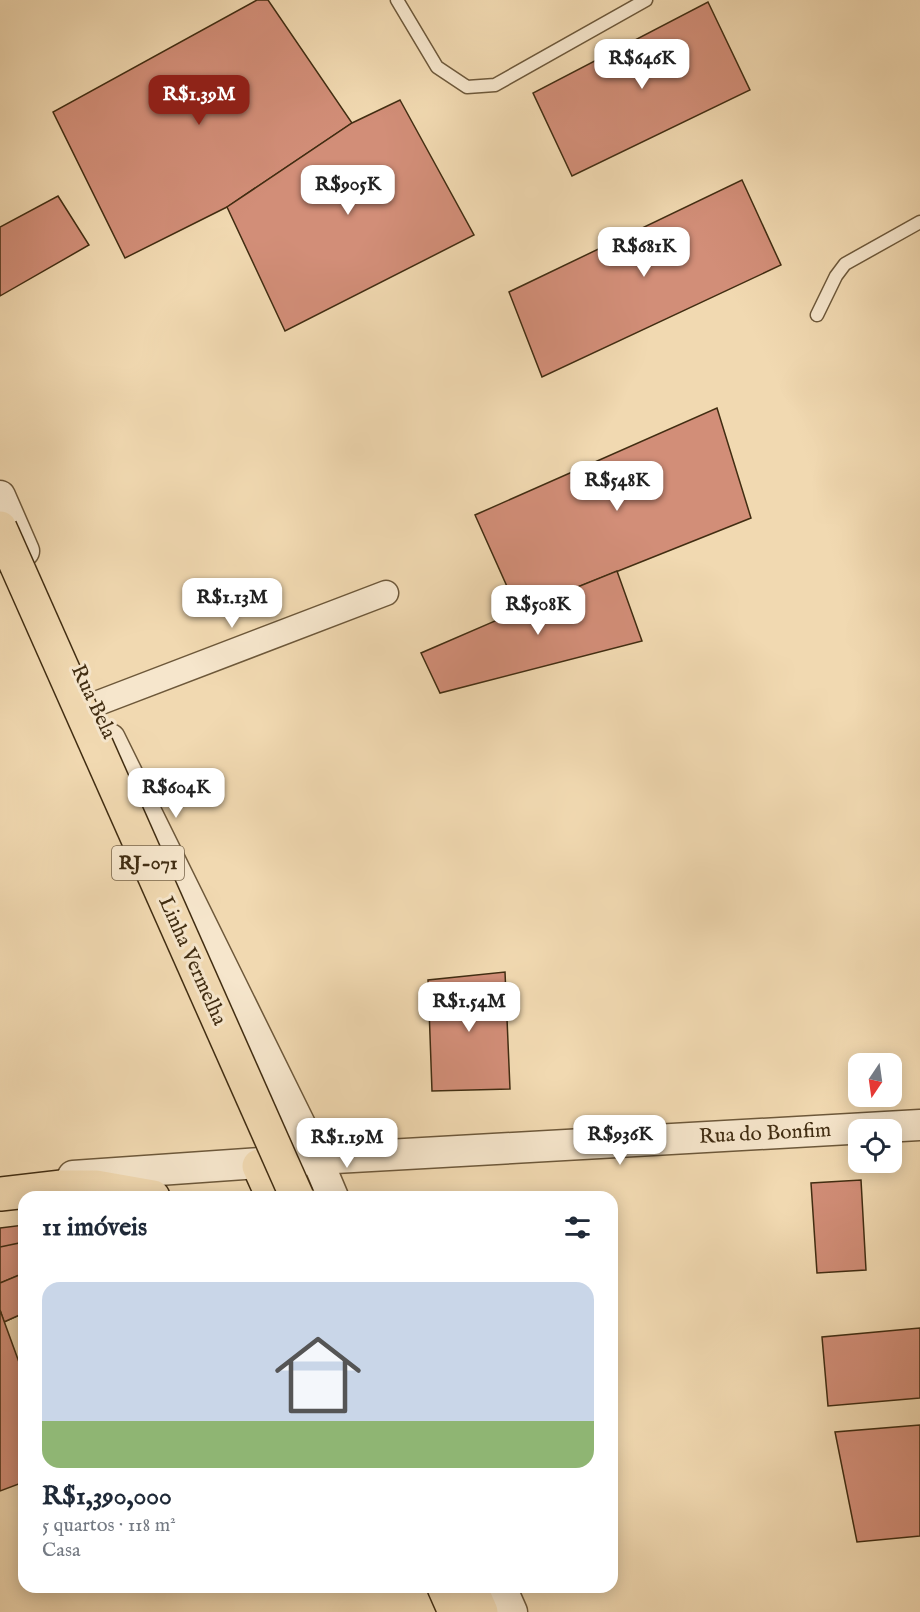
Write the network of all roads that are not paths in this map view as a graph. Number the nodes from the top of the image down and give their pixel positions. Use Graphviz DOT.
graph roads {
  1 [pos="397,0"];
  2 [pos="646,0"];
  3 [pos="920,222"];
  4 [pos="817,315"];
  5 [pos="0,496"];
  6 [pos="0,528"];
  7 [pos="0,573"];
  8 [pos="386,593"];
  9 [pos="93,705"];
  10 [pos="920,1125"];
  11 [pos="317,1159"];
  12 [pos="0,1182"];
  13 [pos="27,1191"];
  14 [pos="119,1191"];
  15 [pos="270,1191"];
  16 [pos="294,1191"];
  17 [pos="330,1191"];
  18 [pos="18,1192"];
  19 [pos="0,1194"];
  20 [pos="460,1593"];
  21 [pos="476,1599"];
  22 [pos="512,1612"];
  1 -- 2 [label="lane"];
  3 -- 4 [label="lane"];
  5 -- 9 [label="street, Rua Bela"];
  6 -- 16 [label="highway, Linha Vermelha / RJ-071, bridge"];
  7 -- 15 [label="highway, Linha Vermelha / RJ-071"];
  8 -- 9 [label="street"];
  9 -- 11 [label="street, Rua Bela"];
  10 -- 11 [label="street, Rua do Bonfim"];
  11 -- 12 [label="street, Rua do Bonfim"];
  11 -- 17 [label="street, Rua Bela"];
  13 -- 14 [label="highway"];
  18 -- 19 [label="highway"];
  20 -- 21 [label="highway"];
  21 -- 22 [label="street"];
}
